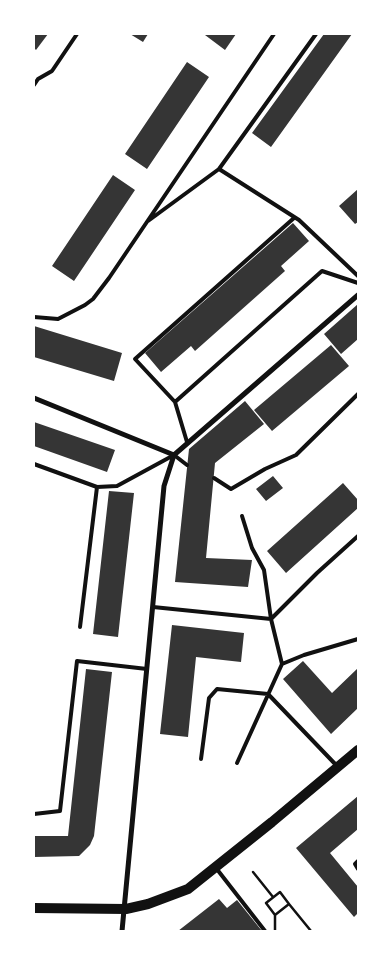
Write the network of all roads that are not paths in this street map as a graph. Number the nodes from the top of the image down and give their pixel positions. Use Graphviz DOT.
graph roads {
  1 [pos="77,34"];
  2 [pos="274,34"];
  3 [pos="316,34"];
  4 [pos="34,85"];
  5 [pos="219,169"];
  6 [pos="294,218"];
  7 [pos="146,223"];
  8 [pos="358,276"];
  9 [pos="358,283"];
  10 [pos="358,296"];
  11 [pos="34,317"];
  12 [pos="358,394"];
  13 [pos="34,398"];
  14 [pos="175,402"];
  15 [pos="187,442"];
  16 [pos="174,455"];
  17 [pos="34,464"];
  18 [pos="187,465"];
  19 [pos="214,478"];
  20 [pos="97,487"];
  21 [pos="242,516"];
  22 [pos="358,536"];
  23 [pos="153,607"];
  24 [pos="271,619"];
  25 [pos="80,627"];
  26 [pos="358,639"];
  27 [pos="282,664"];
  28 [pos="147,669"];
  29 [pos="268,694"];
  30 [pos="358,750"];
  31 [pos="202,759"];
  32 [pos="237,763"];
  33 [pos="338,767"];
  34 [pos="34,814"];
  35 [pos="358,862"];
  36 [pos="216,868"];
  37 [pos="358,869"];
  38 [pos="34,908"];
  39 [pos="126,909"];
  40 [pos="123,929"];
  41 [pos="265,931"];
  1 -- 4 [label="lane"];
  2 -- 7 [label="lane"];
  3 -- 5 [label="lane"];
  5 -- 6 [label="lane"];
  5 -- 7 [label="lane"];
  6 -- 8 [label="lane"];
  6 -- 14 [label="lane"];
  7 -- 11 [label="lane"];
  9 -- 14 [label="lane"];
  10 -- 15 [label="street"];
  12 -- 19 [label="lane"];
  13 -- 16 [label="street"];
  14 -- 15 [label="lane"];
  15 -- 16 [label="street"];
  16 -- 18 [label="lane"];
  16 -- 20 [label="lane"];
  16 -- 23 [label="street"];
  17 -- 20 [label="lane"];
  20 -- 25 [label="lane"];
  21 -- 24 [label="lane"];
  22 -- 24 [label="lane"];
  23 -- 24 [label="lane"];
  23 -- 28 [label="street"];
  24 -- 27 [label="lane"];
  26 -- 27 [label="lane"];
  27 -- 29 [label="lane"];
  28 -- 34 [label="lane"];
  28 -- 39 [label="street"];
  29 -- 31 [label="lane"];
  29 -- 32 [label="lane"];
  29 -- 33 [label="lane"];
  30 -- 33 [label="main road"];
  33 -- 36 [label="main road"];
  35 -- 37 [label="lane"];
  36 -- 39 [label="main road"];
  36 -- 41 [label="lane"];
  38 -- 39 [label="main road"];
  39 -- 40 [label="street"];
}
